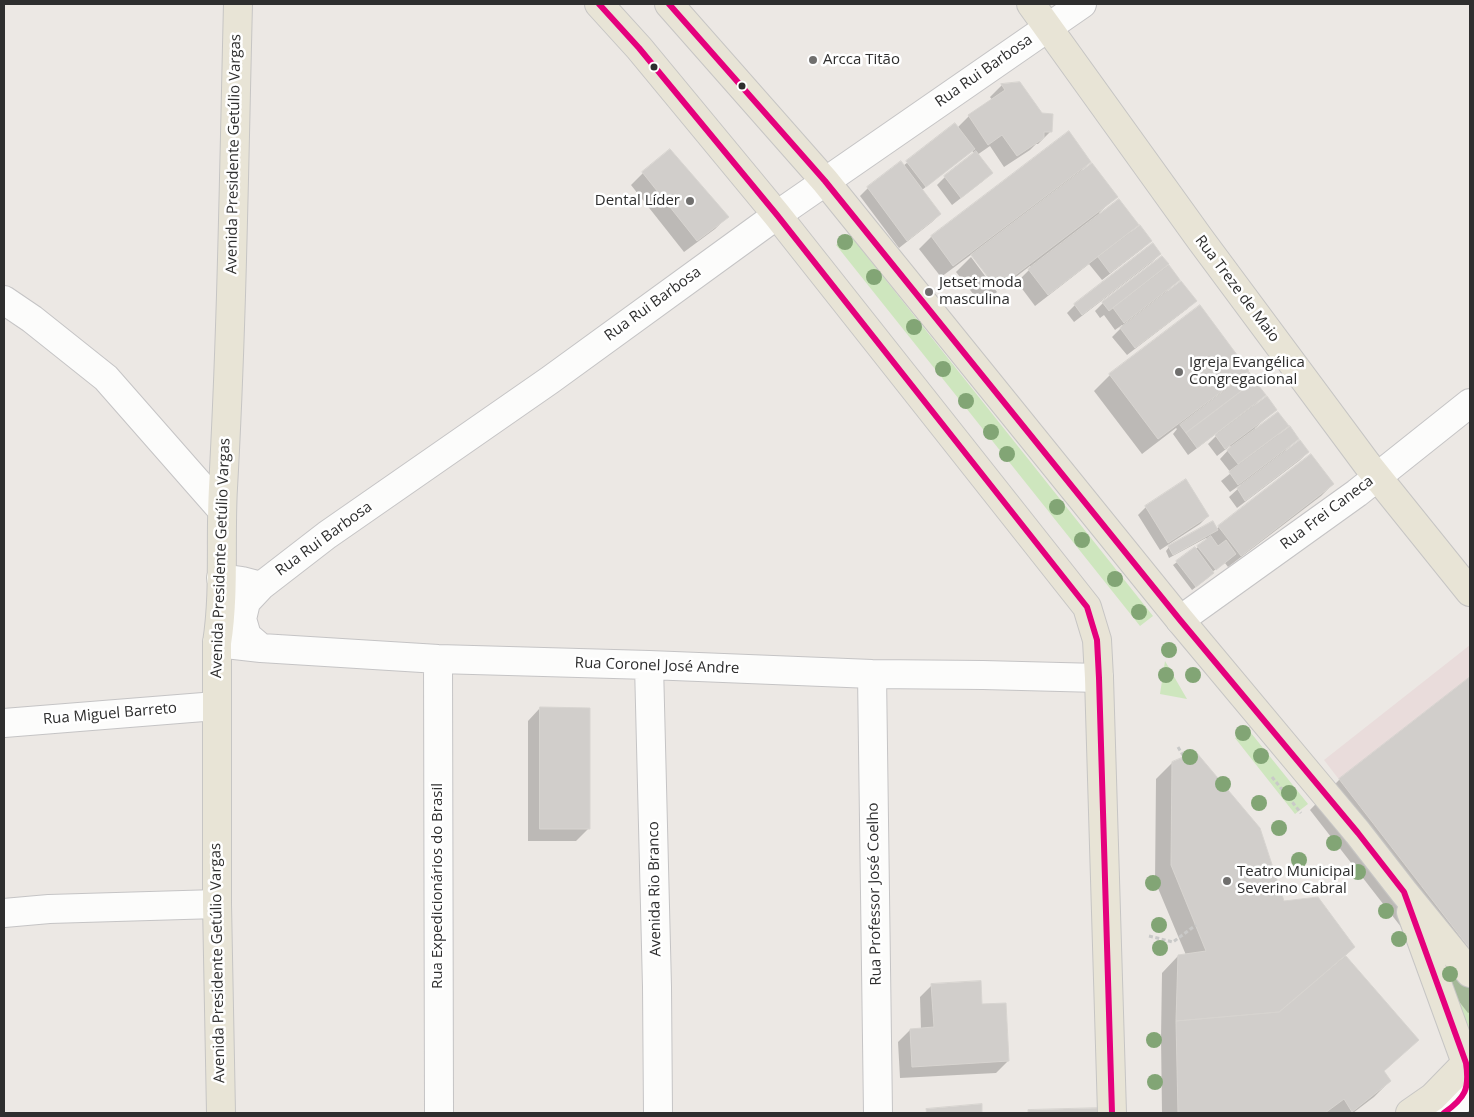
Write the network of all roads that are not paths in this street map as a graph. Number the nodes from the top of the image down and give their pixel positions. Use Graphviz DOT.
graph roads {
  1 [pos="238,4"];
  2 [pos="599,4"];
  3 [pos="669,4"];
  4 [pos="1031,4"];
  5 [pos="1082,4"];
  6 [pos="1048,26"];
  7 [pos="825,180"];
  8 [pos="776,215"];
  9 [pos="4,300"];
  10 [pos="1470,403"];
  11 [pos="1377,476"];
  12 [pos="222,509"];
  13 [pos="221,578"];
  14 [pos="261,586"];
  15 [pos="1470,592"];
  16 [pos="1180,620"];
  17 [pos="217,643"];
  18 [pos="261,648"];
  19 [pos="438,659"];
  20 [pos="650,665"];
  21 [pos="872,674"];
  22 [pos="1099,678"];
  23 [pos="216,706"];
  24 [pos="4,723"];
  25 [pos="1404,892"];
  26 [pos="217,904"];
  27 [pos="4,913"];
  28 [pos="1470,972"];
  29 [pos="1469,1074"];
  30 [pos="1438,1105"];
  31 [pos="220,1113"];
  32 [pos="439,1113"];
  33 [pos="658,1113"];
  34 [pos="878,1113"];
  35 [pos="1112,1113"];
  36 [pos="1410,1113"];
  1 -- 12 [label="main road, Avenida Presidente Getúlio Vargas"];
  2 -- 8 [label="main road"];
  3 -- 7 [label="main road"];
  4 -- 6 [label="main road, Rua Treze de Maio"];
  5 -- 6 [label="street, Rua Rui Barbosa"];
  6 -- 7 [label="street, Rua Rui Barbosa"];
  6 -- 11 [label="main road, Rua Treze de Maio"];
  7 -- 8 [label="street, Rua Rui Barbosa"];
  7 -- 16 [label="main road"];
  8 -- 14 [label="street, Rua Rui Barbosa"];
  8 -- 22 [label="main road"];
  9 -- 12 [label="street"];
  10 -- 11 [label="street, Rua Frei Caneca"];
  11 -- 15 [label="main road, Rua Treze de Maio"];
  11 -- 16 [label="street, Rua Frei Caneca"];
  12 -- 13 [label="main road, Avenida Presidente Getúlio Vargas"];
  13 -- 14 [label="street, Rua Rui Barbosa"];
  13 -- 17 [label="main road, Avenida Presidente Getúlio Vargas"];
  14 -- 18 [label="street"];
  16 -- 25 [label="main road"];
  17 -- 18 [label="street, Rua Coronel José Andre"];
  17 -- 23 [label="main road, Avenida Presidente Getúlio Vargas"];
  18 -- 19 [label="street, Rua Coronel José Andre"];
  19 -- 20 [label="street, Rua Coronel José Andre"];
  19 -- 32 [label="street, Rua Expedicionários do Brasil"];
  20 -- 21 [label="street, Rua Coronel José Andre"];
  20 -- 33 [label="street, Avenida Rio Branco"];
  21 -- 22 [label="street, Rua Coronel José Andre"];
  21 -- 34 [label="street, Rua Professor José Coelho"];
  22 -- 35 [label="main road"];
  23 -- 24 [label="street, Rua Miguel Barreto"];
  23 -- 26 [label="main road, Avenida Presidente Getúlio Vargas"];
  25 -- 28 [label="main road"];
  25 -- 29 [label="main road"];
  26 -- 27 [label="street"];
  26 -- 31 [label="main road, Avenida Presidente Getúlio Vargas"];
  29 -- 30 [label="main road"];
  30 -- 36 [label="main road"];
}
